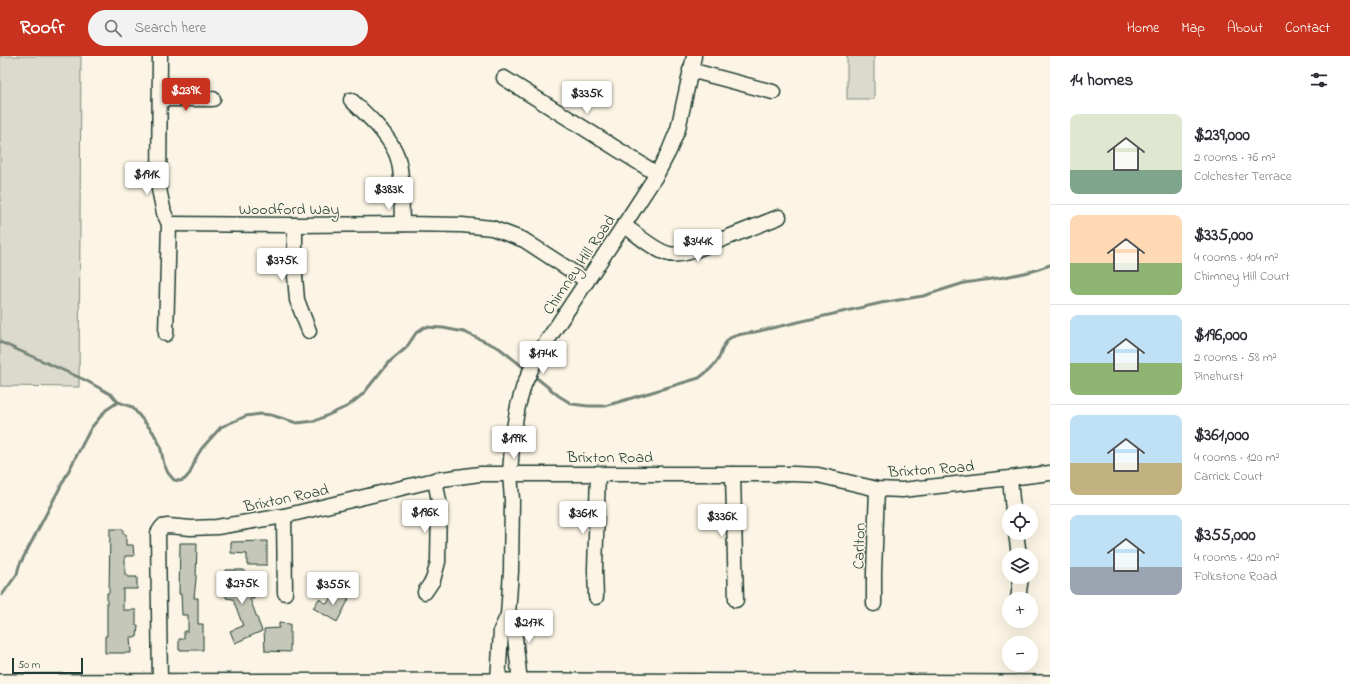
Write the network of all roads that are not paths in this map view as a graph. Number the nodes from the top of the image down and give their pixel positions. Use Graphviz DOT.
graph roads {
  1 [pos="160,56"];
  2 [pos="694,56"];
  3 [pos="690,70"];
  4 [pos="504,78"];
  5 [pos="773,92"];
  6 [pos="160,99"];
  7 [pos="213,99"];
  8 [pos="351,100"];
  9 [pos="656,174"];
  10 [pos="778,217"];
  11 [pos="169,224"];
  12 [pos="402,224"];
  13 [pos="295,225"];
  14 [pos="624,225"];
  15 [pos="586,281"];
  16 [pos="309,331"];
  17 [pos="166,334"];
  18 [pos="510,473"];
  19 [pos="598,473"];
  20 [pos="1050,473"];
  21 [pos="733,474"];
  22 [pos="1010,478"];
  23 [pos="435,480"];
  24 [pos="877,489"];
  25 [pos="1012,504"];
  26 [pos="284,516"];
  27 [pos="425,592"];
  28 [pos="286,593"];
  29 [pos="596,597"];
  30 [pos="736,600"];
  31 [pos="874,604"];
  32 [pos="508,615"];
  33 [pos="498,682"];
  34 [pos="520,682"];
  35 [pos="0,683"];
  36 [pos="160,683"];
  37 [pos="671,683"];
  38 [pos="754,683"];
  39 [pos="224,684"];
  40 [pos="888,684"];
  41 [pos="1050,684"];
  1 -- 6 [label="street"];
  2 -- 3 [label="street, Chimney Hill Road"];
  3 -- 5 [label="street"];
  3 -- 9 [label="street, Chimney Hill Road"];
  4 -- 9 [label="street"];
  6 -- 7 [label="street"];
  6 -- 11 [label="street"];
  8 -- 12 [label="street"];
  9 -- 14 [label="street, Chimney Hill Road"];
  10 -- 14 [label="street"];
  11 -- 13 [label="street, Woodford Way"];
  11 -- 17 [label="street"];
  12 -- 13 [label="street, Woodford Way"];
  12 -- 15 [label="street, Woodford Way"];
  13 -- 16 [label="street"];
  14 -- 15 [label="street, Chimney Hill Road"];
  15 -- 18 [label="street, Chimney Hill Road"];
  18 -- 19 [label="street, Brixton Road"];
  18 -- 23 [label="street, Brixton Road"];
  18 -- 32 [label="street, Chimney Hill Road"];
  19 -- 21 [label="street, Brixton Road"];
  19 -- 29 [label="street"];
  20 -- 22 [label="street, Brixton Road"];
  21 -- 24 [label="street, Brixton Road"];
  21 -- 30 [label="street"];
  22 -- 24 [label="street, Brixton Road"];
  22 -- 25 [label="street"];
  23 -- 26 [label="street, Brixton Road"];
  23 -- 27 [label="street"];
  24 -- 31 [label="street, Carlton"];
  26 -- 28 [label="street"];
  26 -- 36 [label="street, Brixton Road"];
  32 -- 33 [label="street"];
  32 -- 34 [label="street"];
  33 -- 34 [label="main road"];
  33 -- 39 [label="main road"];
  34 -- 37 [label="main road"];
  35 -- 36 [label="main road"];
  36 -- 39 [label="main road"];
  37 -- 38 [label="main road"];
  38 -- 40 [label="main road"];
  40 -- 41 [label="main road"];
}
